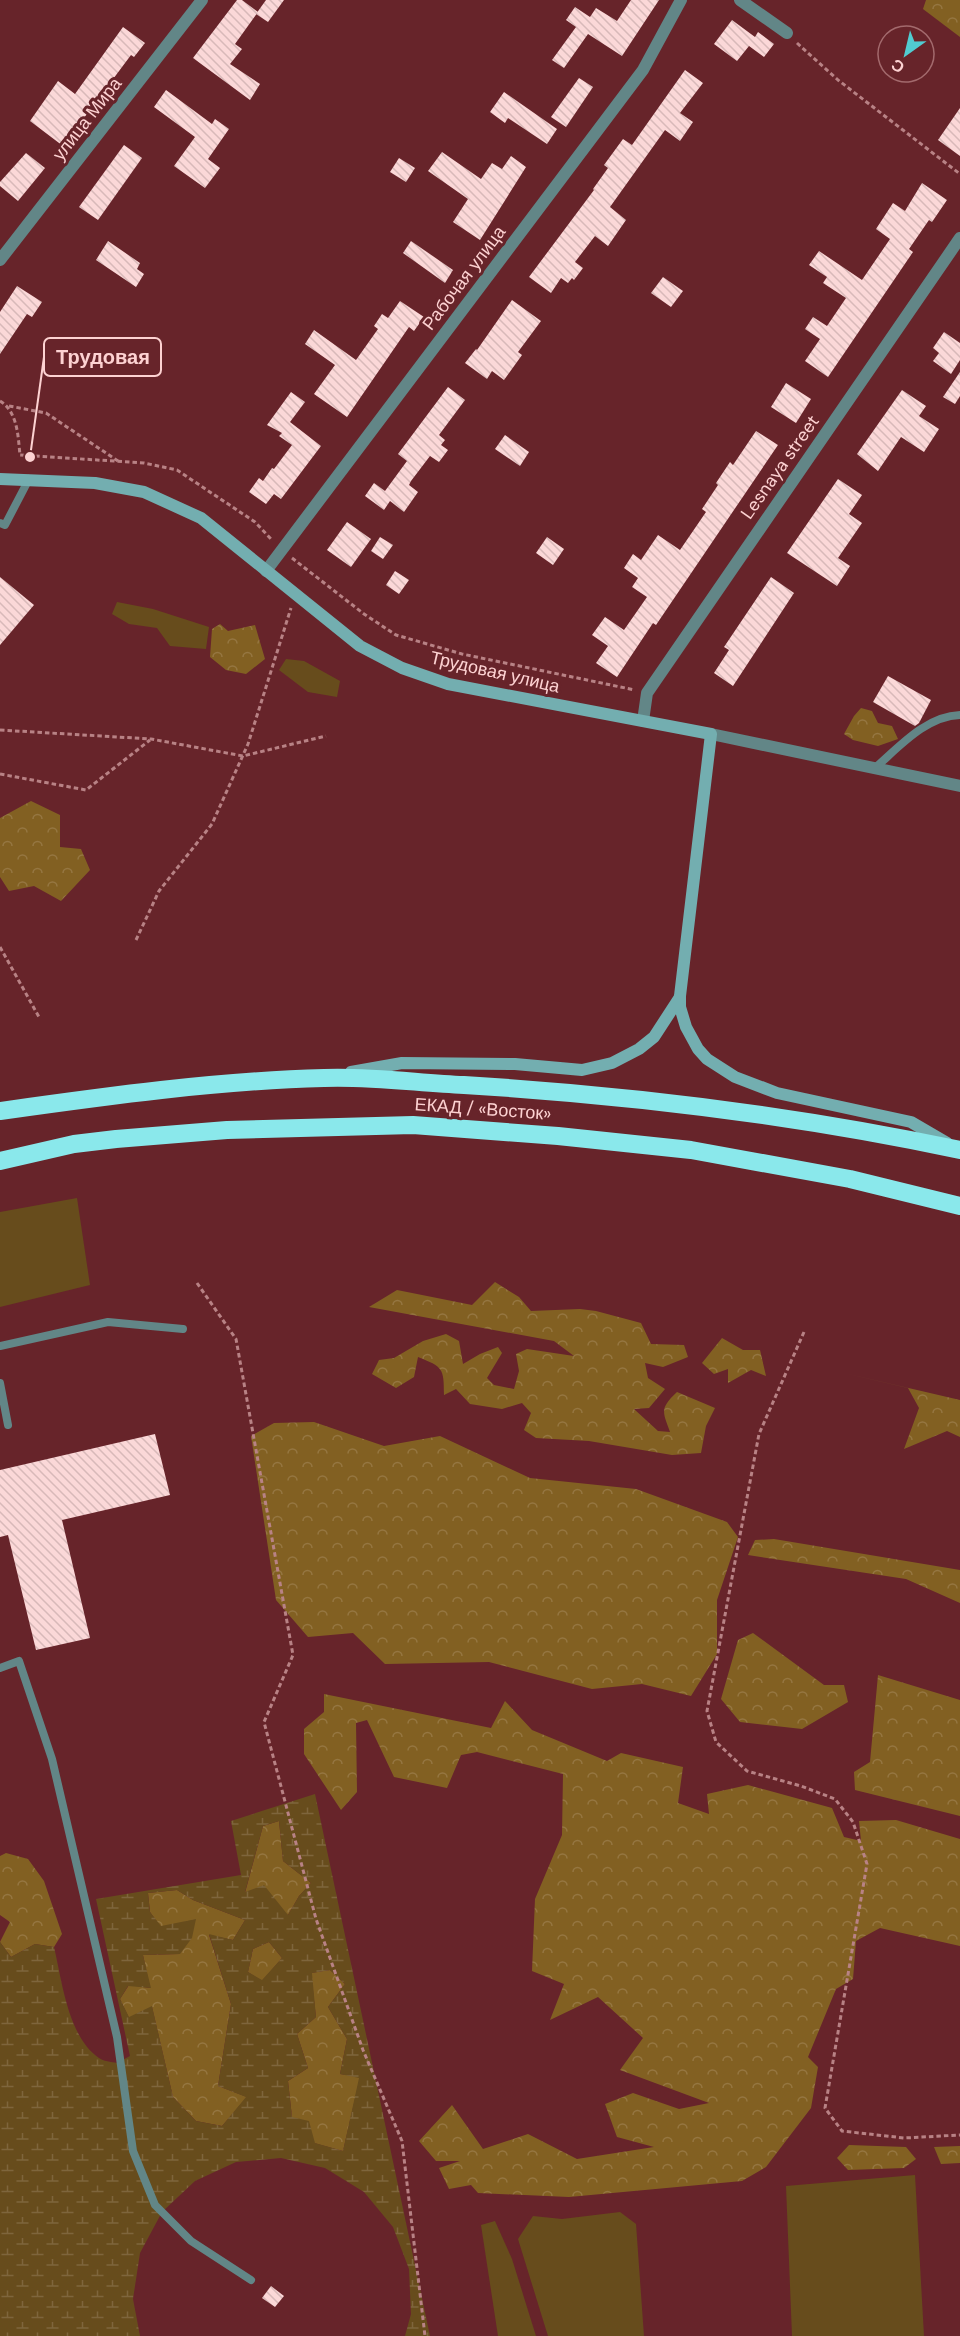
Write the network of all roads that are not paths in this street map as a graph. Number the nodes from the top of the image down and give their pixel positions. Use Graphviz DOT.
graph roads {
  1 [pos="201,0"];
  2 [pos="681,0"];
  3 [pos="740,0"];
  4 [pos="787,33"];
  5 [pos="960,238"];
  6 [pos="0,260"];
  7 [pos="0,479"];
  8 [pos="29,479"];
  9 [pos="2,526"];
  10 [pos="266,571"];
  11 [pos="960,715"];
  12 [pos="643,721"];
  13 [pos="711,734"];
  14 [pos="876,768"];
  15 [pos="960,786"];
  16 [pos="680,996"];
  17 [pos="325,1077"];
  18 [pos="0,1111"];
  19 [pos="959,1150"];
  20 [pos="0,1161"];
  21 [pos="960,1206"];
  22 [pos="183,1329"];
  23 [pos="0,1346"];
  24 [pos="0,1383"];
  25 [pos="8,1425"];
  26 [pos="0,1668"];
  27 [pos="251,2280"];
  1 -- 6 [label="street, улица Мира"];
  2 -- 10 [label="street, Рабочая улица"];
  3 -- 4 [label="street"];
  5 -- 12 [label="street, Lesnaya street"];
  7 -- 8 [label="main road, Трудовая улица"];
  8 -- 9 [label="lane"];
  8 -- 10 [label="main road, Трудовая улица"];
  10 -- 12 [label="main road, Трудовая улица"];
  11 -- 14 [label="lane"];
  12 -- 13 [label="main road, Трудовая улица"];
  13 -- 14 [label="street, Трудовая улица"];
  13 -- 16 [label="main road"];
  14 -- 15 [label="street, Трудовая улица"];
  16 -- 17 [label="main road"];
  16 -- 19 [label="main road"];
  17 -- 18 [label="highway, ЕКАД / «Восток»"];
  17 -- 19 [label="highway, ЕКАД / «Восток»"];
  20 -- 21 [label="highway, ЕКАД / «Восток»"];
  22 -- 23 [label="lane"];
  24 -- 25 [label="lane"];
  26 -- 27 [label="lane"];
}
